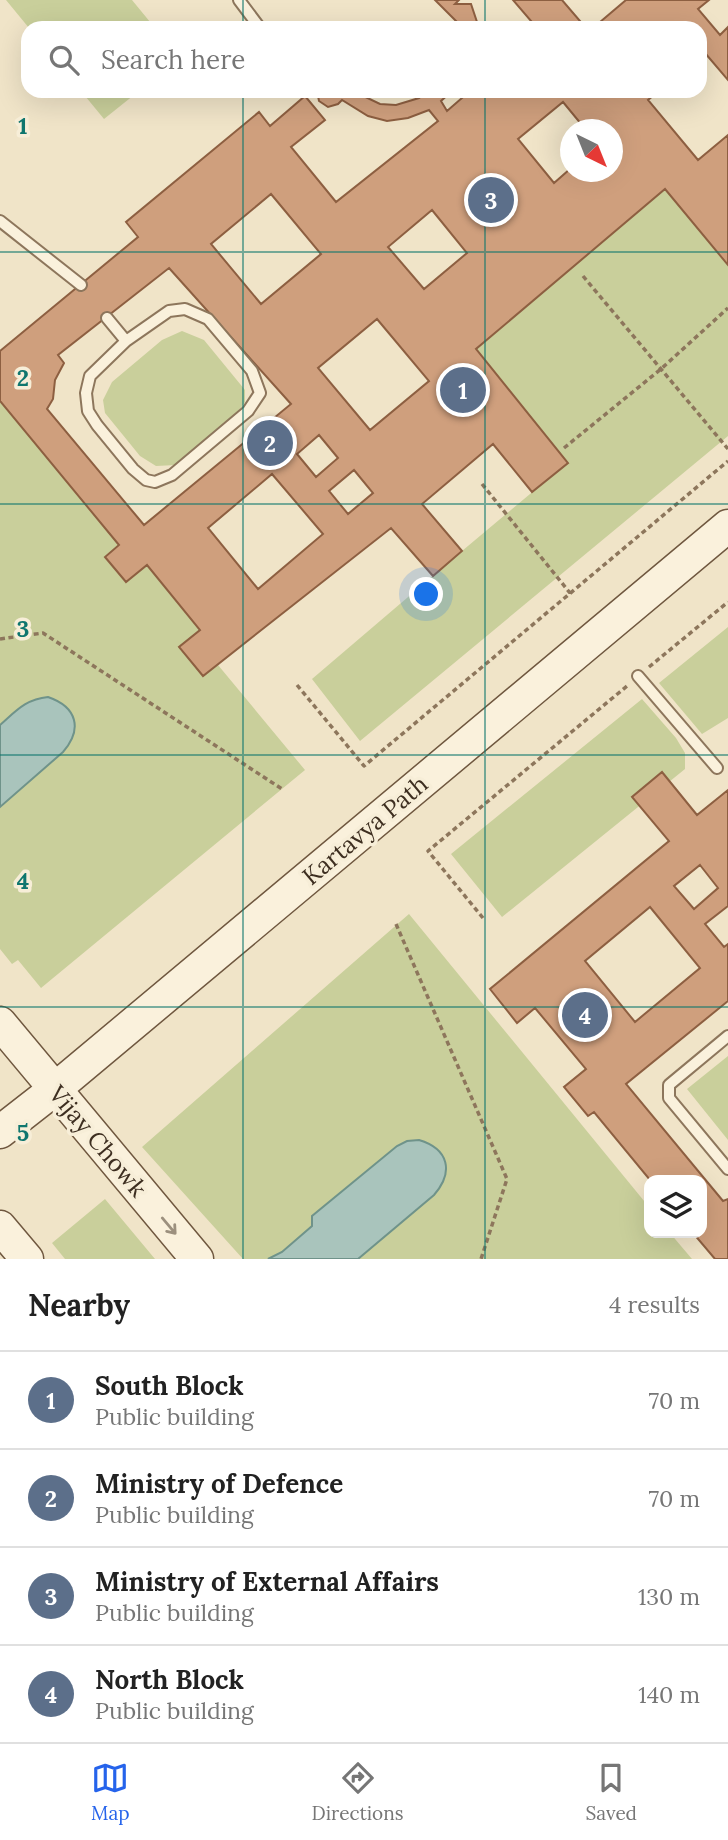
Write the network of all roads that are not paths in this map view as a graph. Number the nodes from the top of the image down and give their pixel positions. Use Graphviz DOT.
graph roads {
  1 [pos="239,0"];
  2 [pos="255,21"];
  3 [pos="0,221"];
  4 [pos="81,285"];
  5 [pos="107,318"];
  6 [pos="126,341"];
  7 [pos="728,526"];
  8 [pos="638,676"];
  9 [pos="717,768"];
  10 [pos="0,1023"];
  11 [pos="728,1037"];
  12 [pos="55,1089"];
  13 [pos="0,1132"];
  14 [pos="728,1170"];
  15 [pos="0,1227"];
  16 [pos="27,1259"];
  17 [pos="197,1259"];
  1 -- 2 [label="lane"];
  3 -- 4 [label="lane"];
  5 -- 6 [label="lane"];
  6 -- 6 [label="lane"];
  7 -- 12 [label="street, Kartavya Path"];
  8 -- 9 [label="lane"];
  10 -- 12 [label="street, Vijay Chowk"];
  11 -- 14 [label="lane"];
  12 -- 13 [label="street, Kartavya Path"];
  12 -- 17 [label="street, Vijay Chowk, one-way"];
  15 -- 16 [label="street"];
}
